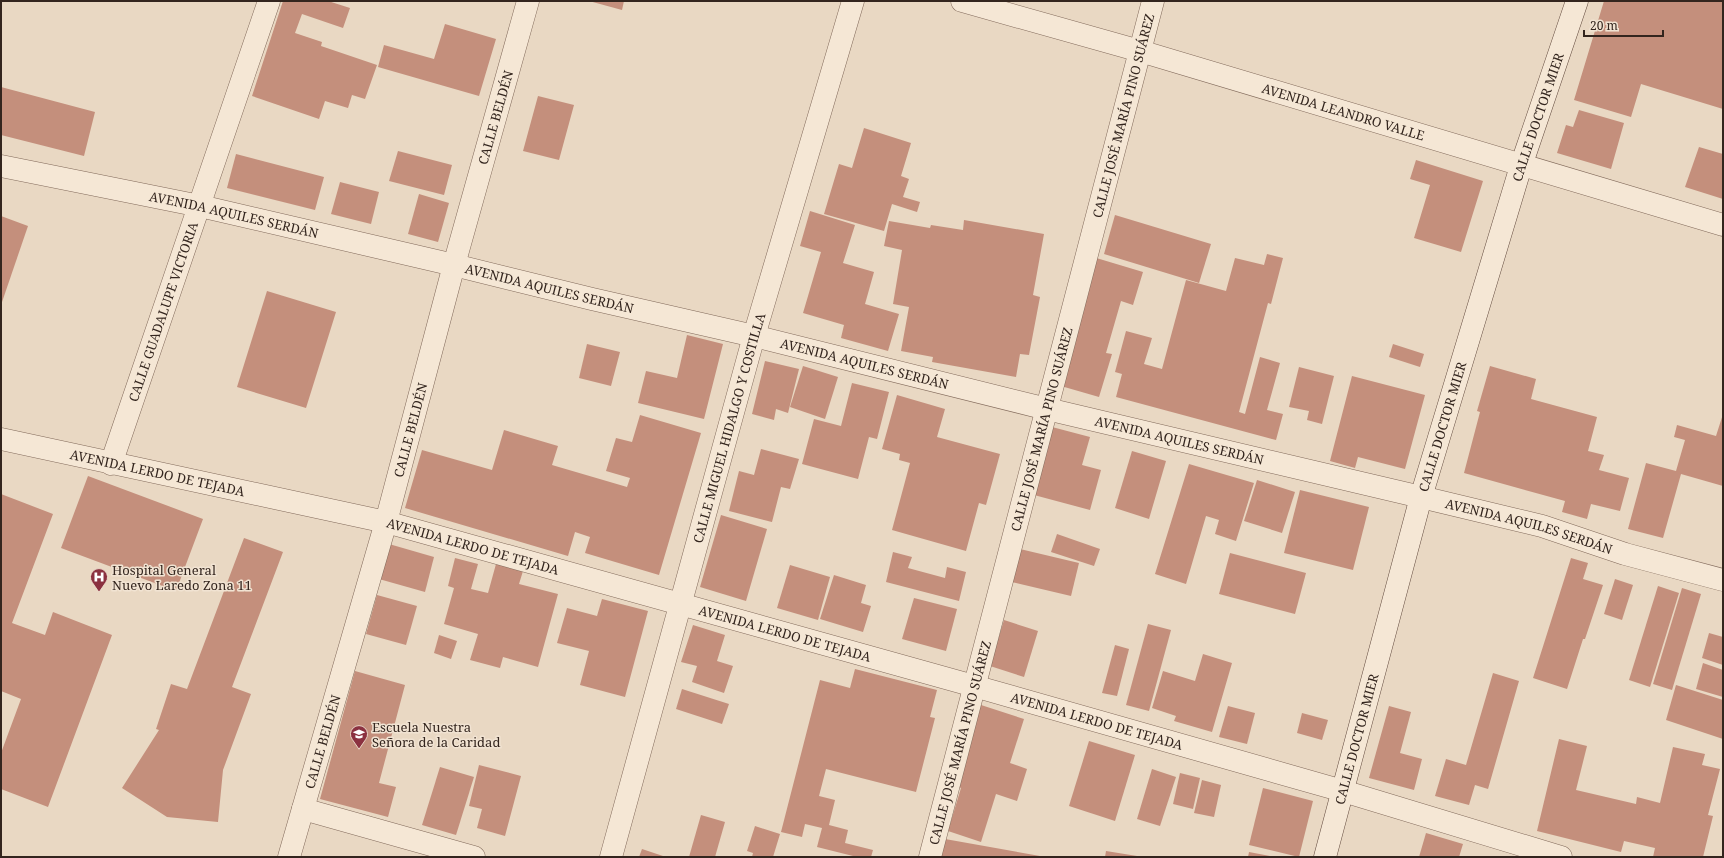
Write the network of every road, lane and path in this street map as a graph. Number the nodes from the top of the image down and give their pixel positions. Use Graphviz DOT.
graph roads {
  1 [pos="269,1"];
  2 [pos="528,1"];
  3 [pos="853,1"];
  4 [pos="962,1"];
  5 [pos="1153,1"];
  6 [pos="1577,1"];
  7 [pos="1140,51"];
  8 [pos="1,166"];
  9 [pos="1521,166"];
  10 [pos="200,206"];
  11 [pos="1723,225"];
  12 [pos="454,265"];
  13 [pos="754,336"];
  14 [pos="1046,409"];
  15 [pos="1,440"];
  16 [pos="111,464"];
  17 [pos="1421,497"];
  18 [pos="386,522"];
  19 [pos="1723,580"];
  20 [pos="679,603"];
  21 [pos="974,686"];
  22 [pos="1343,791"];
  23 [pos="303,809"];
  24 [pos="288,857"];
  25 [pos="474,857"];
  26 [pos="611,857"];
  27 [pos="930,857"];
  28 [pos="1325,857"];
  29 [pos="1561,857"];
  1 -- 10 [label="street, CALLE GUADALUPE VICTORIA"];
  2 -- 12 [label="street, CALLE BELDÉN"];
  3 -- 13 [label="street, CALLE MIGUEL HIDALGO Y COSTILLA"];
  4 -- 7 [label="street, AVENIDA LEANDRO VALLE"];
  5 -- 7 [label="street, CALLE JOSÉ MARÍA PINO SUÁREZ"];
  6 -- 9 [label="street, CALLE DOCTOR MIER"];
  7 -- 9 [label="street, AVENIDA LEANDRO VALLE"];
  7 -- 14 [label="street, CALLE JOSÉ MARÍA PINO SUÁREZ"];
  8 -- 10 [label="street, AVENIDA AQUILES SERDÁN"];
  9 -- 11 [label="street, AVENIDA LEANDRO VALLE"];
  9 -- 17 [label="street, CALLE DOCTOR MIER"];
  10 -- 12 [label="street, AVENIDA AQUILES SERDÁN"];
  10 -- 16 [label="street, CALLE GUADALUPE VICTORIA"];
  12 -- 13 [label="street, AVENIDA AQUILES SERDÁN"];
  12 -- 18 [label="street, CALLE BELDÉN"];
  13 -- 14 [label="street, AVENIDA AQUILES SERDÁN"];
  13 -- 20 [label="street, CALLE MIGUEL HIDALGO Y COSTILLA"];
  14 -- 17 [label="street, AVENIDA AQUILES SERDÁN"];
  14 -- 21 [label="street, CALLE JOSÉ MARÍA PINO SUÁREZ"];
  15 -- 16 [label="street, AVENIDA LERDO DE TEJADA"];
  16 -- 18 [label="street, AVENIDA LERDO DE TEJADA"];
  17 -- 19 [label="street, AVENIDA AQUILES SERDÁN"];
  17 -- 22 [label="street, CALLE DOCTOR MIER"];
  18 -- 20 [label="street, AVENIDA LERDO DE TEJADA"];
  18 -- 23 [label="street, CALLE BELDÉN"];
  20 -- 21 [label="street, AVENIDA LERDO DE TEJADA"];
  20 -- 26 [label="street, CALLE MIGUEL HIDALGO Y COSTILLA"];
  21 -- 22 [label="street, AVENIDA LERDO DE TEJADA"];
  21 -- 27 [label="street, CALLE JOSÉ MARÍA PINO SUÁREZ"];
  22 -- 28 [label="street, CALLE DOCTOR MIER"];
  22 -- 29 [label="street, AVENIDA LERDO DE TEJADA"];
  23 -- 24 [label="street, CALLE BELDÉN"];
  23 -- 25 [label="street"];
}
